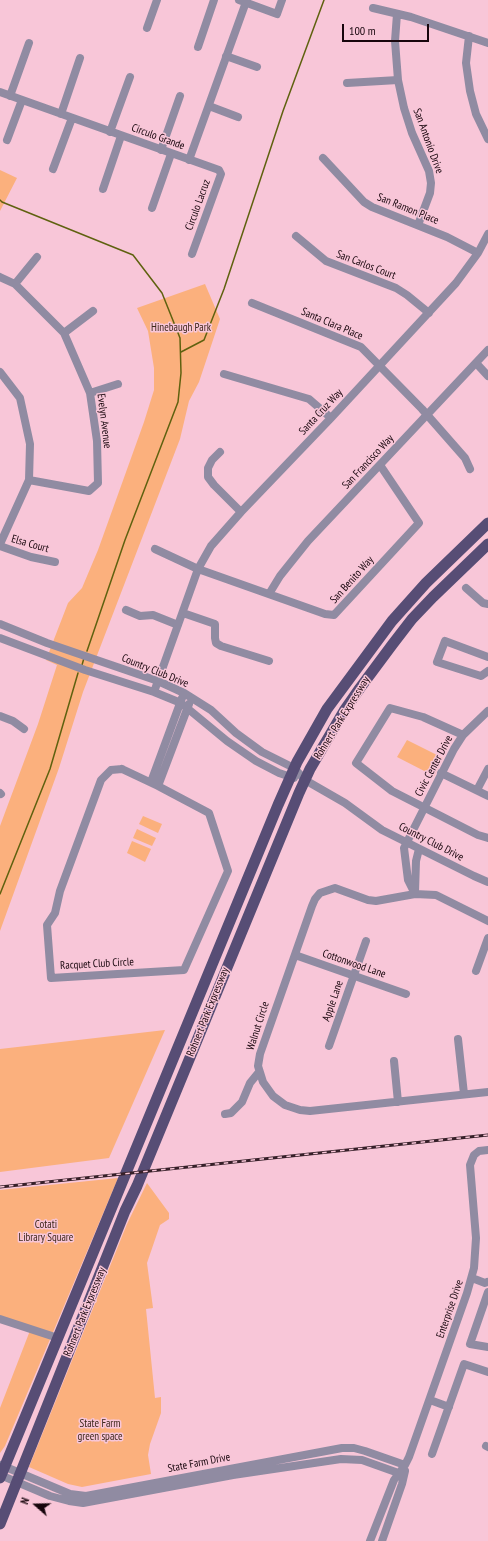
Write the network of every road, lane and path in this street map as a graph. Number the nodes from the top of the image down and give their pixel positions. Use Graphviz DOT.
graph roads {
  1 [pos="157,0"];
  2 [pos="214,0"];
  3 [pos="282,0"];
  4 [pos="242,1"];
  5 [pos="373,8"];
  6 [pos="397,14"];
  7 [pos="147,28"];
  8 [pos="469,36"];
  9 [pos="29,43"];
  10 [pos="488,43"];
  11 [pos="198,47"];
  12 [pos="226,56"];
  13 [pos="80,58"];
  14 [pos="257,67"];
  15 [pos="130,77"];
  16 [pos="398,80"];
  17 [pos="347,83"];
  18 [pos="0,92"];
  19 [pos="10,96"];
  20 [pos="180,96"];
  21 [pos="22,100"];
  22 [pos="208,106"];
  23 [pos="61,114"];
  24 [pos="238,116"];
  25 [pos="72,118"];
  26 [pos="110,132"];
  27 [pos="121,136"];
  28 [pos="488,139"];
  29 [pos="7,140"];
  30 [pos="161,150"];
  31 [pos="171,154"];
  32 [pos="323,158"];
  33 [pos="189,160"];
  34 [pos="53,170"];
  35 [pos="102,189"];
  36 [pos="152,208"];
  37 [pos="418,226"];
  38 [pos="488,234"];
  39 [pos="296,236"];
  40 [pos="478,253"];
  41 [pos="192,254"];
  42 [pos="37,257"];
  43 [pos="0,277"];
  44 [pos="15,284"];
  45 [pos="252,303"];
  46 [pos="94,311"];
  47 [pos="429,313"];
  48 [pos="64,333"];
  49 [pos="488,350"];
  50 [pos="476,363"];
  51 [pos="379,367"];
  52 [pos="0,372"];
  53 [pos="224,374"];
  54 [pos="488,376"];
  55 [pos="118,384"];
  56 [pos="90,393"];
  57 [pos="427,415"];
  58 [pos="331,418"];
  59 [pos="220,452"];
  60 [pos="380,465"];
  61 [pos="470,469"];
  62 [pos="29,480"];
  63 [pos="241,512"];
  64 [pos="488,523"];
  65 [pos="488,544"];
  66 [pos="0,545"];
  67 [pos="155,550"];
  68 [pos="55,562"];
  69 [pos="198,569"];
  70 [pos="466,588"];
  71 [pos="270,594"];
  72 [pos="488,604"];
  73 [pos="126,610"];
  74 [pos="183,613"];
  75 [pos="0,624"];
  76 [pos="178,625"];
  77 [pos="0,638"];
  78 [pos="488,657"];
  79 [pos="269,661"];
  80 [pos="488,671"];
  81 [pos="158,681"];
  82 [pos="154,692"];
  83 [pos="184,693"];
  84 [pos="192,698"];
  85 [pos="181,703"];
  86 [pos="188,708"];
  87 [pos="488,711"];
  88 [pos="0,716"];
  89 [pos="24,729"];
  90 [pos="463,735"];
  91 [pos="488,769"];
  92 [pos="292,773"];
  93 [pos="442,773"];
  94 [pos="305,780"];
  95 [pos="155,784"];
  96 [pos="477,790"];
  97 [pos="488,796"];
  98 [pos="424,807"];
  99 [pos="488,838"];
  100 [pos="407,842"];
  101 [pos="419,849"];
  102 [pos="488,882"];
  103 [pos="415,894"];
  104 [pos="488,921"];
  105 [pos="488,938"];
  106 [pos="366,941"];
  107 [pos="295,955"];
  108 [pos="476,971"];
  109 [pos="354,976"];
  110 [pos="406,994"];
  111 [pos="458,1039"];
  112 [pos="329,1046"];
  113 [pos="394,1061"];
  114 [pos="259,1072"];
  115 [pos="488,1092"];
  116 [pos="464,1094"];
  117 [pos="398,1102"];
  118 [pos="225,1114"];
  119 [pos="488,1150"];
  120 [pos="474,1279"];
  121 [pos="488,1282"];
  122 [pos="488,1292"];
  123 [pos="0,1320"];
  124 [pos="58,1338"];
  125 [pos="488,1347"];
  126 [pos="488,1372"];
  127 [pos="430,1400"];
  128 [pos="449,1406"];
  129 [pos="432,1454"];
  130 [pos="406,1464"];
  131 [pos="1,1472"];
  132 [pos="401,1474"];
  133 [pos="19,1477"];
  134 [pos="0,1524"];
  135 [pos="370,1541"];
  136 [pos="382,1541"];
  1 -- 7 [label="street"];
  2 -- 11 [label="street"];
  3 -- 4 [label="street"];
  4 -- 12 [label="street, Circulo Grande"];
  5 -- 6 [label="street"];
  6 -- 8 [label="street"];
  6 -- 16 [label="street, San Antonio Drive"];
  8 -- 10 [label="street"];
  8 -- 28 [label="street"];
  9 -- 19 [label="street"];
  12 -- 14 [label="street"];
  12 -- 22 [label="street, Circulo Grande"];
  13 -- 23 [label="street"];
  15 -- 26 [label="street"];
  16 -- 17 [label="street"];
  16 -- 37 [label="street, San Antonio Drive"];
  18 -- 19 [label="street, Circulo Grande"];
  19 -- 21 [label="street, Circulo Grande"];
  20 -- 30 [label="street"];
  21 -- 23 [label="street, Circulo Grande"];
  21 -- 29 [label="street"];
  22 -- 24 [label="street"];
  22 -- 33 [label="street, Circulo Grande"];
  23 -- 25 [label="street, Circulo Grande"];
  25 -- 26 [label="street, Circulo Grande"];
  25 -- 34 [label="street"];
  26 -- 27 [label="street, Circulo Grande"];
  27 -- 30 [label="street, Circulo Grande"];
  27 -- 35 [label="street"];
  30 -- 31 [label="street, Circulo Grande"];
  31 -- 33 [label="street, Circulo Grande"];
  31 -- 36 [label="street"];
  32 -- 37 [label="street, San Ramon Place"];
  33 -- 41 [label="street, Circulo Lacruz"];
  37 -- 40 [label="street, San Ramon Place"];
  38 -- 40 [label="street, Santa Cruz Way"];
  39 -- 47 [label="street, San Carlos Court"];
  40 -- 47 [label="street, Santa Cruz Way"];
  42 -- 44 [label="street"];
  43 -- 44 [label="street, Evelyn Avenue"];
  44 -- 48 [label="street, Evelyn Avenue"];
  45 -- 51 [label="street, Santa Clara Place"];
  46 -- 48 [label="street"];
  47 -- 51 [label="street, Santa Cruz Way"];
  48 -- 56 [label="street, Evelyn Avenue"];
  49 -- 50 [label="street, San Francisco Way"];
  50 -- 54 [label="street"];
  50 -- 57 [label="street, San Francisco Way"];
  51 -- 57 [label="street, Santa Clara Place"];
  51 -- 58 [label="street, Santa Cruz Way"];
  52 -- 62 [label="street"];
  53 -- 58 [label="street"];
  55 -- 56 [label="street"];
  56 -- 62 [label="street, Evelyn Avenue"];
  57 -- 60 [label="street, San Francisco Way"];
  57 -- 61 [label="street, Santa Clara Place"];
  58 -- 63 [label="street, Santa Cruz Way"];
  59 -- 63 [label="street"];
  60 -- 71 [label="street, San Francisco Way"];
  60 -- 71 [label="street, San Benito Way"];
  62 -- 66 [label="street"];
  63 -- 69 [label="street, Santa Cruz Way"];
  64 -- 92 [label="main road, Rohnert Park Expressway"];
  65 -- 94 [label="main road, Rohnert Park Expressway"];
  66 -- 68 [label="street, Elsa Court"];
  67 -- 69 [label="street, San Benito Way"];
  69 -- 71 [label="street, San Benito Way"];
  69 -- 74 [label="street, Santa Cruz Way"];
  70 -- 72 [label="street"];
  73 -- 76 [label="street"];
  74 -- 76 [label="street, Santa Cruz Way"];
  74 -- 79 [label="street"];
  75 -- 81 [label="street, Country Club Drive"];
  76 -- 81 [label="street, Santa Cruz Way"];
  77 -- 82 [label="street, Country Club Drive"];
  78 -- 80 [label="street"];
  81 -- 82 [label="street, Santa Cruz Way"];
  81 -- 83 [label="street, Country Club Drive"];
  82 -- 85 [label="street, Country Club Drive"];
  83 -- 84 [label="street, Country Club Drive"];
  83 -- 85 [label="street"];
  84 -- 86 [label="street"];
  84 -- 92 [label="street, Country Club Drive"];
  85 -- 86 [label="street, Country Club Drive"];
  85 -- 95 [label="street"];
  86 -- 92 [label="street, Country Club Drive"];
  86 -- 95 [label="street"];
  87 -- 90 [label="street, Civic Center Drive"];
  88 -- 89 [label="street"];
  90 -- 93 [label="street, Civic Center Drive"];
  90 -- 98 [label="street, Civic Center Drive"];
  91 -- 96 [label="street"];
  92 -- 94 [label="street, Country Club Drive"];
  92 -- 124 [label="main road, Rohnert Park Expressway"];
  93 -- 96 [label="street"];
  93 -- 98 [label="street, Civic Center Drive"];
  94 -- 100 [label="street, Country Club Drive"];
  94 -- 133 [label="main road, Rohnert Park Expressway"];
  95 -- 95 [label="street, Racquet Club Circle"];
  96 -- 97 [label="street"];
  98 -- 99 [label="street"];
  98 -- 100 [label="street, Civic Center Drive"];
  100 -- 101 [label="street, Country Club Drive"];
  100 -- 103 [label="street"];
  101 -- 102 [label="street, Country Club Drive"];
  101 -- 103 [label="street"];
  103 -- 104 [label="street, Walnut Circle"];
  103 -- 107 [label="street, Walnut Circle"];
  105 -- 108 [label="street"];
  106 -- 109 [label="street, Apple Lane"];
  107 -- 109 [label="street, Cottonwood Lane"];
  107 -- 114 [label="street, Walnut Circle"];
  109 -- 110 [label="street, Cottonwood Lane"];
  109 -- 112 [label="street, Apple Lane"];
  111 -- 116 [label="street"];
  113 -- 117 [label="street"];
  114 -- 117 [label="street"];
  114 -- 118 [label="street"];
  115 -- 116 [label="street"];
  116 -- 117 [label="street"];
  119 -- 120 [label="street, Enterprise Drive"];
  120 -- 121 [label="street"];
  120 -- 127 [label="street, Enterprise Drive"];
  122 -- 125 [label="street"];
  123 -- 124 [label="street"];
  124 -- 131 [label="main road, Rohnert Park Expressway"];
  126 -- 128 [label="street"];
  127 -- 128 [label="street"];
  127 -- 130 [label="street, Enterprise Drive"];
  128 -- 129 [label="street"];
  130 -- 132 [label="street, Enterprise Drive"];
  130 -- 133 [label="street, State Farm Drive"];
  131 -- 133 [label="street, State Farm Drive"];
  132 -- 133 [label="street, State Farm Drive"];
  132 -- 135 [label="street, Enterprise Drive"];
  132 -- 136 [label="street, Enterprise Drive"];
  133 -- 134 [label="main road, Rohnert Park Expressway"];
}
